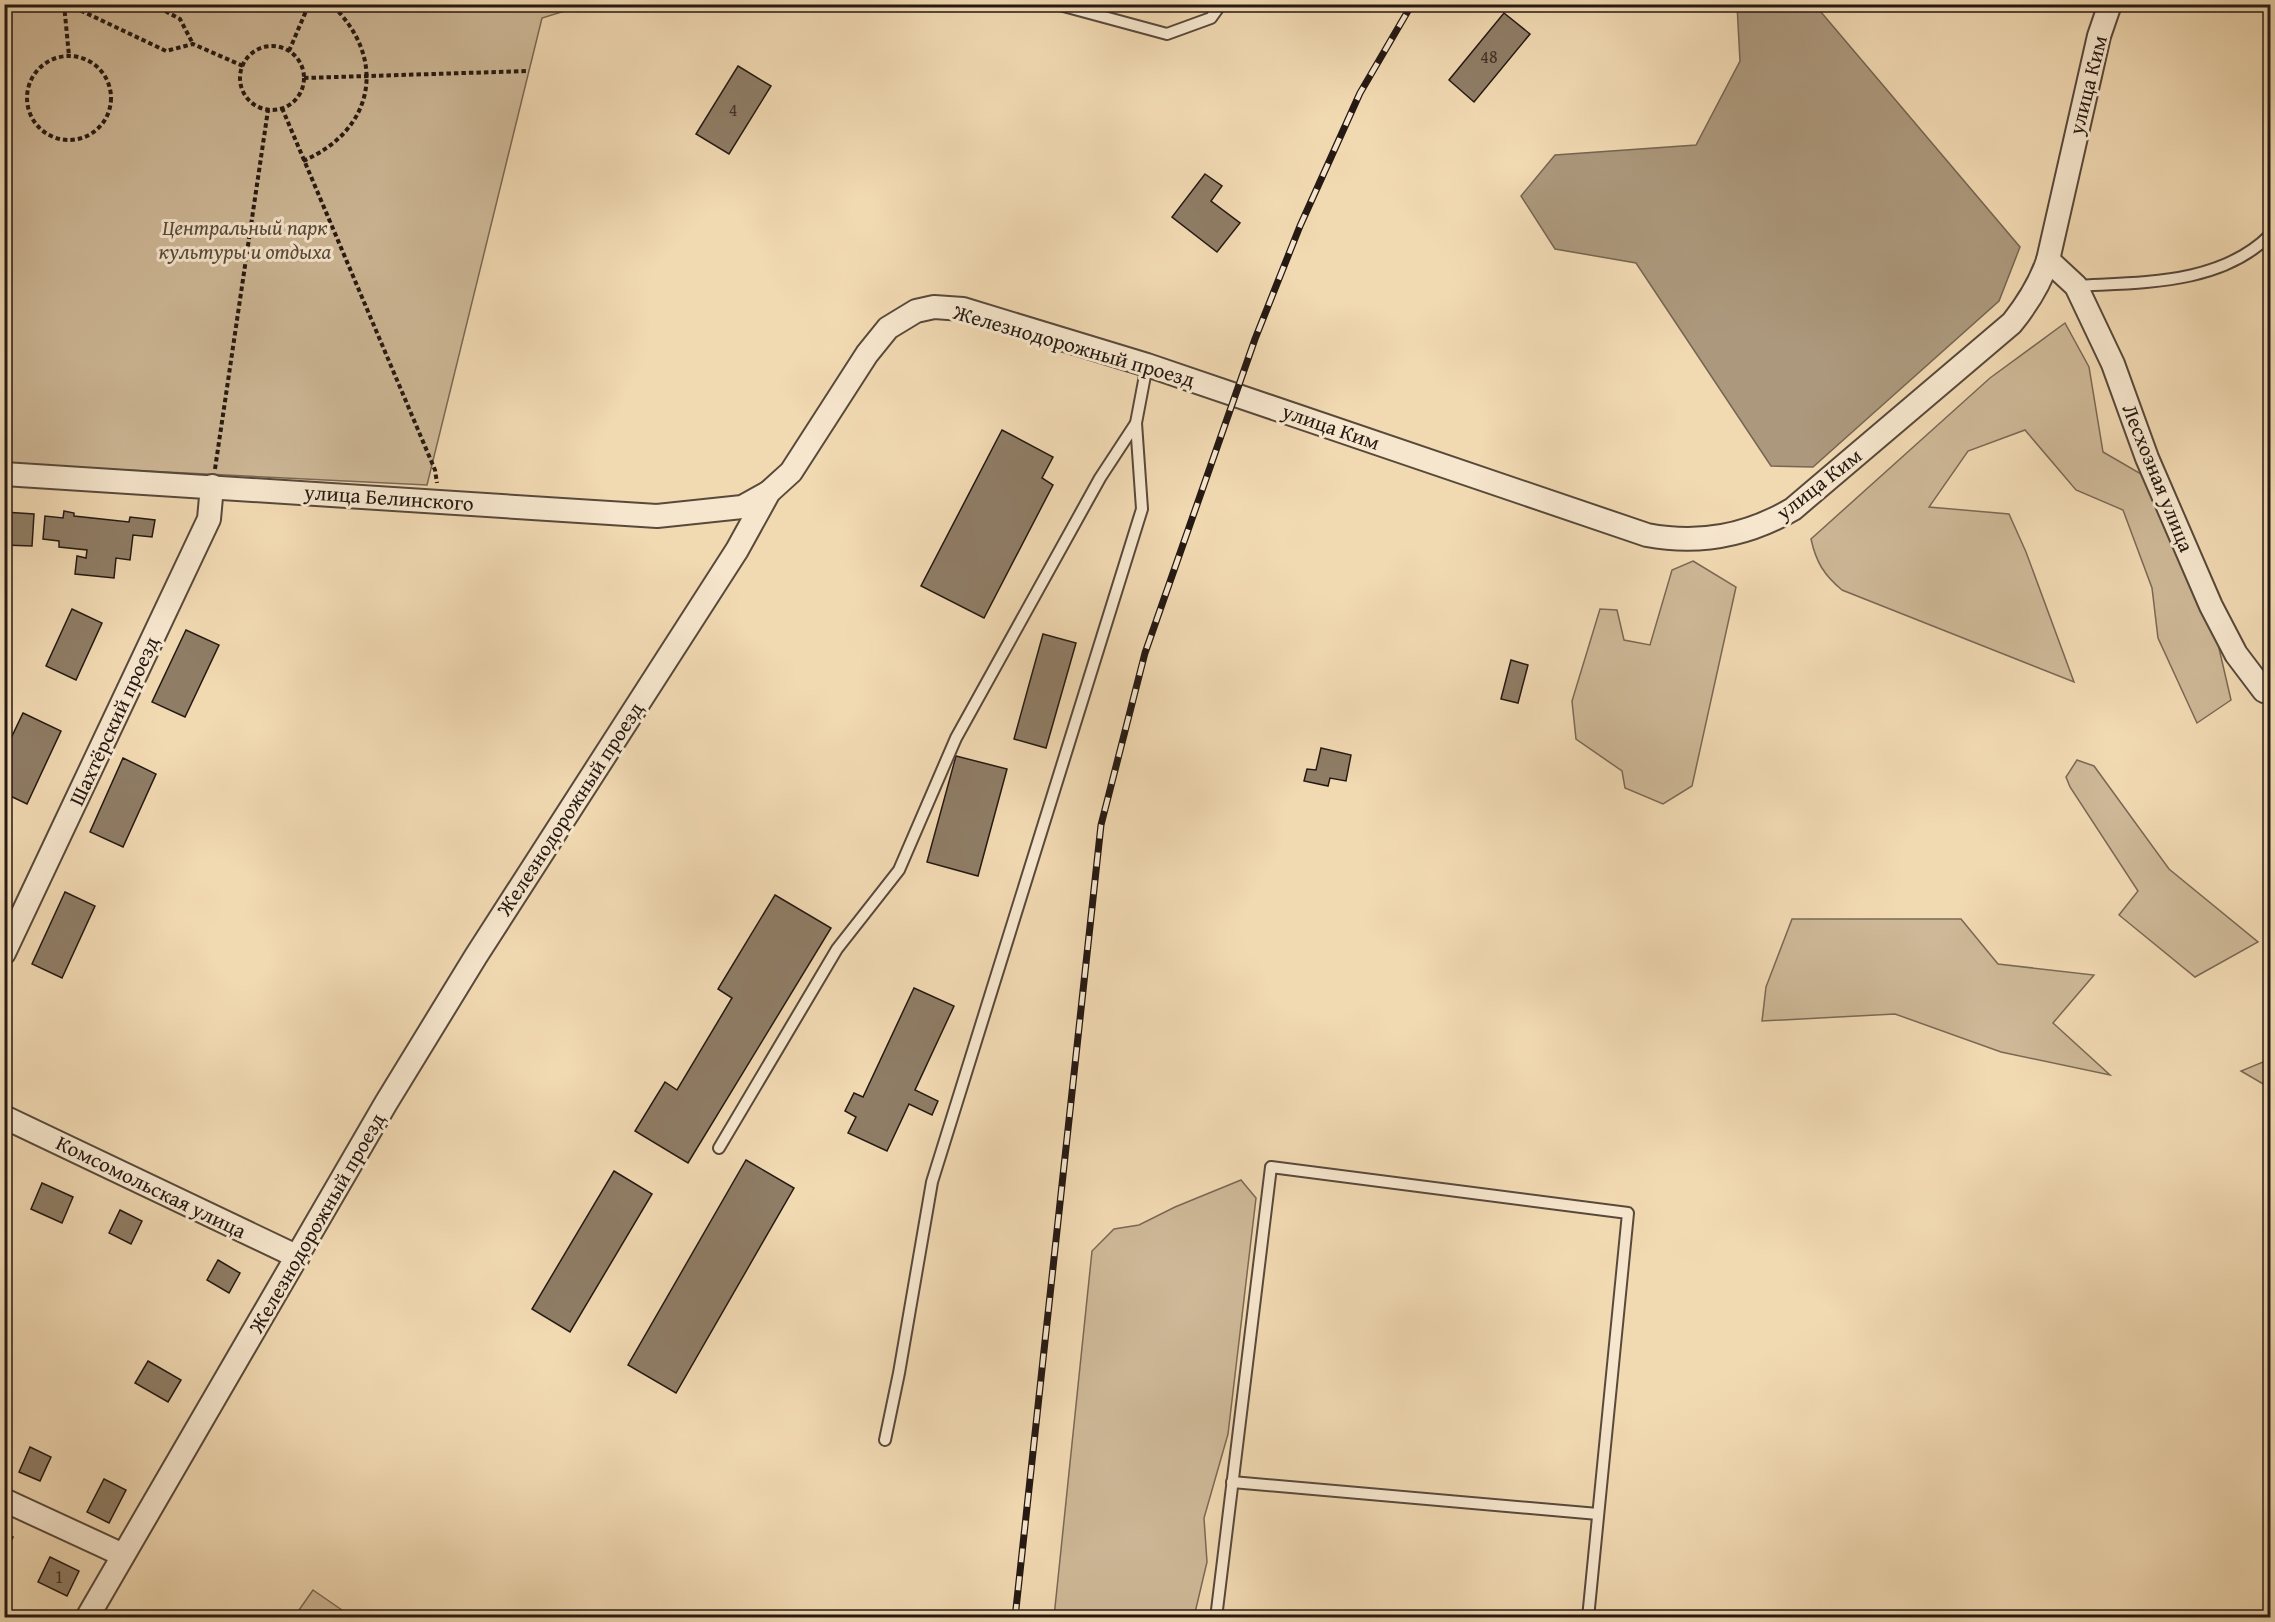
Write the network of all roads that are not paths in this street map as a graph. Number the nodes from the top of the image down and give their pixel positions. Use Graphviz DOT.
graph roads {
  1 [pos="1056,4"];
  2 [pos="1221,4"];
  3 [pos="2110,4"];
  4 [pos="2271,235"];
  5 [pos="2048,260"];
  6 [pos="2076,286"];
  7 [pos="1147,365"];
  8 [pos="1235,394"];
  9 [pos="1136,423"];
  10 [pos="4,474"];
  11 [pos="212,486"];
  12 [pos="769,492"];
  13 [pos="2271,693"];
  14 [pos="4,953"];
  15 [pos="4,1117"];
  16 [pos="719,1148"];
  17 [pos="298,1257"];
  18 [pos="885,1440"];
  19 [pos="1233,1482"];
  20 [pos="4,1500"];
  21 [pos="1598,1514"];
  22 [pos="123,1555"];
  23 [pos="87,1617"];
  24 [pos="1216,1617"];
  25 [pos="1588,1617"];
  1 -- 2 [label="lane"];
  3 -- 5 [label="street, улица Ким"];
  4 -- 6 [label="lane"];
  5 -- 6 [label="street, Лесхозная улица"];
  5 -- 8 [label="street, улица Ким"];
  6 -- 13 [label="street, Лесхозная улица"];
  7 -- 8 [label="street, Железнодорожный проезд"];
  7 -- 9 [label="lane"];
  7 -- 12 [label="street, Железнодорожный проезд"];
  9 -- 16 [label="lane"];
  9 -- 18 [label="lane"];
  10 -- 11 [label="street, улица Белинского"];
  11 -- 12 [label="street, улица Белинского"];
  11 -- 14 [label="street, Шахтёрский проезд"];
  12 -- 17 [label="street, Железнодорожный проезд"];
  15 -- 17 [label="street, Комсомольская улица"];
  17 -- 22 [label="street, Железнодорожный проезд"];
  19 -- 21 [label="lane"];
  19 -- 21 [label="lane"];
  19 -- 24 [label="lane"];
  20 -- 22 [label="street"];
  21 -- 25 [label="lane"];
  22 -- 23 [label="street, Железнодорожный проезд"];
}
